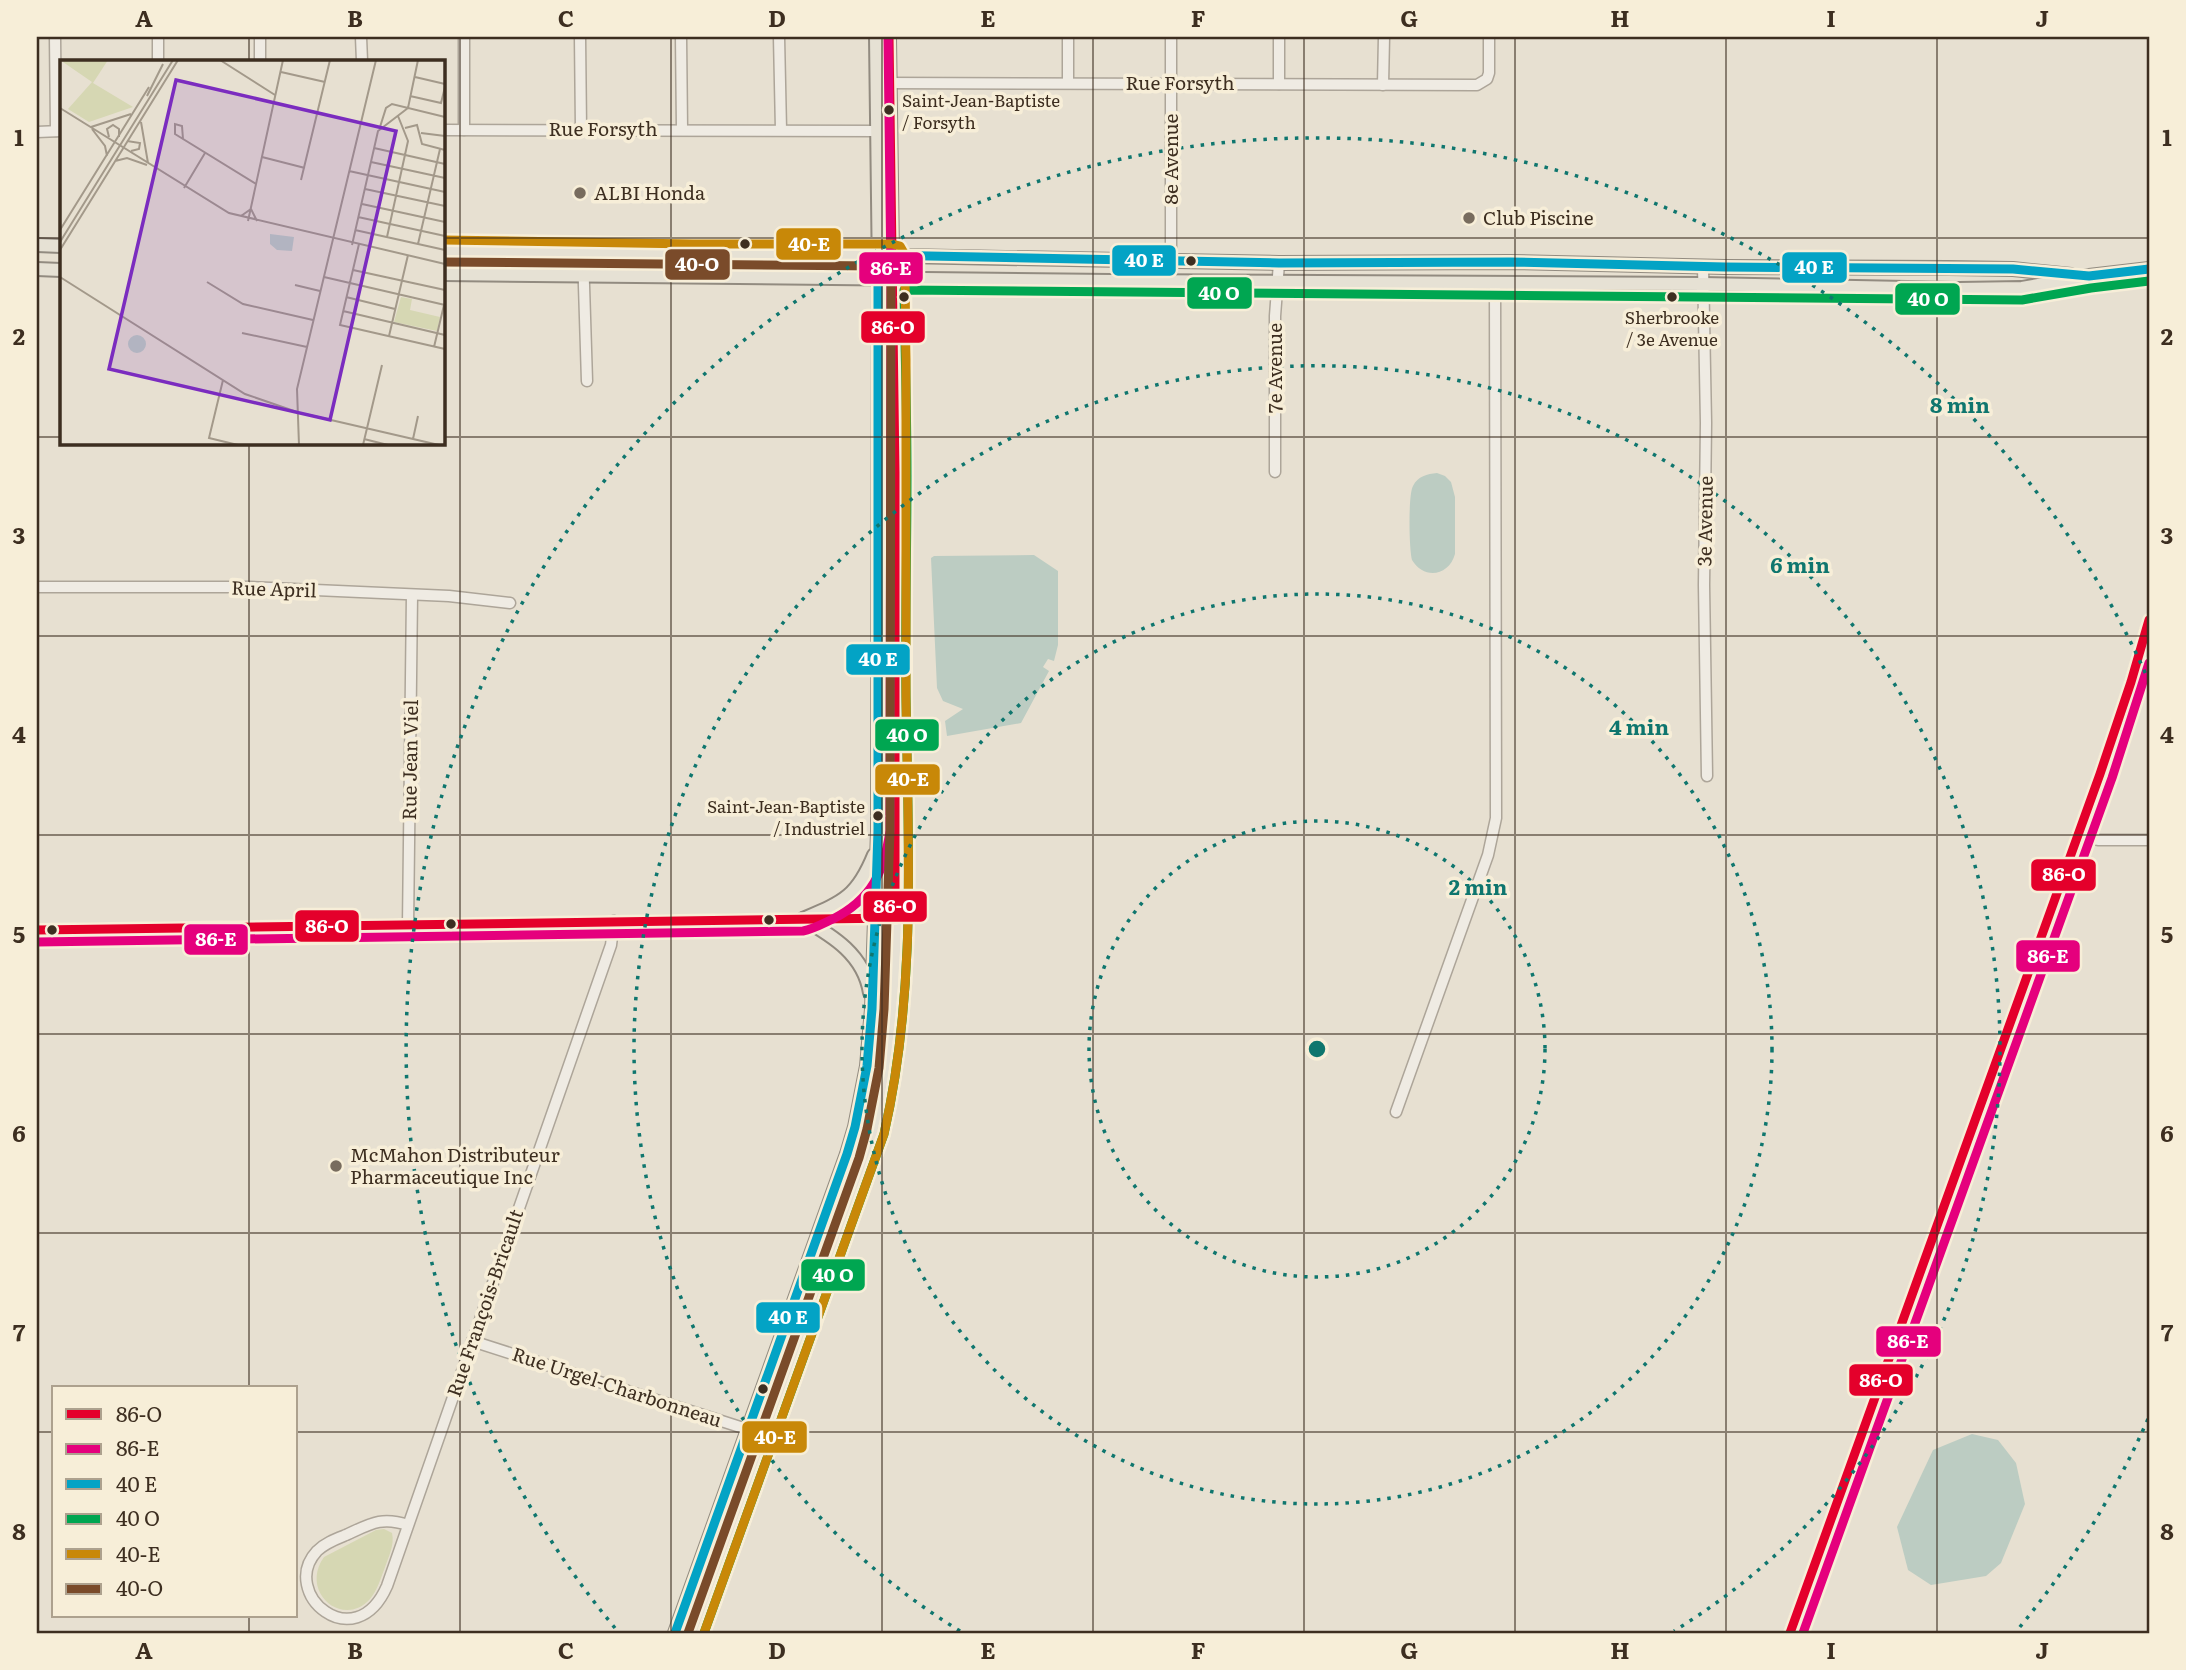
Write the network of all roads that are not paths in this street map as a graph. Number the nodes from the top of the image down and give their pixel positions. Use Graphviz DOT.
graph roads {
  1 [pos="55,37"];
  2 [pos="158,37"];
  3 [pos="260,37"];
  4 [pos="361,37"];
  5 [pos="464,37"];
  6 [pos="580,37"];
  7 [pos="681,37"];
  8 [pos="779,37"];
  9 [pos="876,37"];
  10 [pos="889,37"];
  11 [pos="1068,37"];
  12 [pos="1171,37"];
  13 [pos="1279,37"];
  14 [pos="1384,37"];
  15 [pos="1489,37"];
  16 [pos="158,60"];
  17 [pos="260,60"];
  18 [pos="362,60"];
  19 [pos="1068,82"];
  20 [pos="883,83"];
  21 [pos="1171,83"];
  22 [pos="1279,84"];
  23 [pos="1383,85"];
  24 [pos="581,129"];
  25 [pos="682,129"];
  26 [pos="444,130"];
  27 [pos="464,130"];
  28 [pos="781,130"];
  29 [pos="59,131"];
  30 [pos="876,131"];
  31 [pos="890,131"];
  32 [pos="37,132"];
  33 [pos="37,245"];
  34 [pos="60,246"];
  35 [pos="444,252"];
  36 [pos="499,254"];
  37 [pos="583,254"];
  38 [pos="878,255"];
  39 [pos="693,256"];
  40 [pos="892,256"];
  41 [pos="1045,259"];
  42 [pos="1172,261"];
  43 [pos="1494,262"];
  44 [pos="1337,263"];
  45 [pos="1383,263"];
  46 [pos="1279,264"];
  47 [pos="1703,267"];
  48 [pos="37,269"];
  49 [pos="2149,269"];
  50 [pos="60,270"];
  51 [pos="2117,273"];
  52 [pos="444,274"];
  53 [pos="498,274"];
  54 [pos="583,275"];
  55 [pos="2089,276"];
  56 [pos="692,277"];
  57 [pos="878,278"];
  58 [pos="892,278"];
  59 [pos="2149,278"];
  60 [pos="1044,280"];
  61 [pos="1171,281"];
  62 [pos="1278,281"];
  63 [pos="1339,282"];
  64 [pos="1383,282"];
  65 [pos="1494,283"];
  66 [pos="1703,284"];
  67 [pos="586,381"];
  68 [pos="895,472"];
  69 [pos="1275,472"];
  70 [pos="878,473"];
  71 [pos="878,519"];
  72 [pos="895,519"];
  73 [pos="37,587"];
  74 [pos="412,595"];
  75 [pos="510,603"];
  76 [pos="2149,620"];
  77 [pos="878,697"];
  78 [pos="894,697"];
  79 [pos="1707,776"];
  80 [pos="878,831"];
  81 [pos="2077,836"];
  82 [pos="2149,840"];
  83 [pos="876,917"];
  84 [pos="895,918"];
  85 [pos="803,919"];
  86 [pos="614,921"];
  87 [pos="408,926"];
  88 [pos="37,930"];
  89 [pos="872,1009"];
  90 [pos="1396,1112"];
  91 [pos="472,1340"];
  92 [pos="749,1429"];
  93 [pos="762,1434"];
  94 [pos="408,1525"];
  95 [pos="675,1633"];
  96 [pos="691,1633"];
  97 [pos="1790,1633"];
  1 -- 29 [label="street"];
  2 -- 16 [label="street"];
  3 -- 17 [label="street"];
  4 -- 18 [label="street"];
  5 -- 27 [label="street"];
  6 -- 24 [label="street"];
  7 -- 25 [label="street"];
  8 -- 28 [label="street"];
  9 -- 20 [label="main road"];
  10 -- 20 [label="main road"];
  11 -- 19 [label="street"];
  12 -- 21 [label="street, 8e Avenue"];
  13 -- 22 [label="street"];
  14 -- 23 [label="street"];
  15 -- 23 [label="street, Rue Forsyth"];
  19 -- 20 [label="street, Rue Forsyth"];
  19 -- 21 [label="street, Rue Forsyth"];
  20 -- 30 [label="main road"];
  20 -- 31 [label="main road"];
  21 -- 22 [label="street, Rue Forsyth"];
  21 -- 42 [label="street, 8e Avenue"];
  22 -- 23 [label="street, Rue Forsyth"];
  24 -- 25 [label="street, Rue Forsyth"];
  24 -- 27 [label="street, Rue Forsyth"];
  25 -- 28 [label="street, Rue Forsyth"];
  26 -- 27 [label="street, Rue Forsyth"];
  28 -- 30 [label="street, Rue Forsyth"];
  29 -- 32 [label="street"];
  30 -- 31 [label="street, Rue Forsyth"];
  30 -- 38 [label="main road"];
  31 -- 40 [label="main road"];
  33 -- 34 [label="main road"];
  35 -- 36 [label="main road"];
  36 -- 37 [label="main road"];
  36 -- 53 [label="main road"];
  37 -- 39 [label="main road"];
  37 -- 54 [label="street"];
  38 -- 39 [label="main road"];
  38 -- 40 [label="main road"];
  38 -- 57 [label="main road"];
  39 -- 56 [label="main road"];
  40 -- 41 [label="main road"];
  40 -- 58 [label="main road"];
  41 -- 42 [label="main road"];
  41 -- 60 [label="main road"];
  42 -- 46 [label="main road"];
  42 -- 61 [label="street, 8e Avenue"];
  43 -- 45 [label="main road"];
  43 -- 47 [label="main road"];
  43 -- 65 [label="main road"];
  44 -- 45 [label="main road"];
  44 -- 46 [label="main road"];
  44 -- 63 [label="main road"];
  45 -- 64 [label="main road"];
  46 -- 62 [label="street, 7e Avenue"];
  47 -- 55 [label="main road"];
  47 -- 66 [label="street, 3e Avenue"];
  48 -- 50 [label="main road"];
  49 -- 51 [label="main road"];
  51 -- 55 [label="main road"];
  51 -- 59 [label="main road"];
  52 -- 53 [label="main road"];
  53 -- 54 [label="main road"];
  54 -- 56 [label="main road"];
  54 -- 67 [label="street"];
  55 -- 66 [label="main road"];
  56 -- 57 [label="main road"];
  57 -- 58 [label="main road"];
  57 -- 70 [label="main road"];
  58 -- 60 [label="main road"];
  58 -- 68 [label="main road"];
  60 -- 61 [label="main road"];
  61 -- 62 [label="main road"];
  62 -- 63 [label="main road"];
  62 -- 69 [label="street, 7e Avenue"];
  63 -- 64 [label="main road"];
  64 -- 65 [label="main road"];
  65 -- 66 [label="main road"];
  65 -- 90 [label="street"];
  66 -- 79 [label="street, 3e Avenue"];
  68 -- 70 [label="main road"];
  68 -- 72 [label="main road"];
  70 -- 71 [label="main road"];
  71 -- 72 [label="main road"];
  71 -- 77 [label="main road"];
  72 -- 78 [label="main road"];
  73 -- 74 [label="street, Rue April"];
  74 -- 75 [label="street, Rue April"];
  74 -- 87 [label="street, Rue Jean Viel"];
  76 -- 81 [label="street"];
  77 -- 78 [label="main road"];
  77 -- 80 [label="main road"];
  78 -- 84 [label="main road"];
  80 -- 83 [label="main road"];
  80 -- 85 [label="main road"];
  81 -- 82 [label="street"];
  81 -- 97 [label="street"];
  83 -- 84 [label="street"];
  83 -- 85 [label="street"];
  83 -- 89 [label="main road"];
  84 -- 93 [label="main road"];
  85 -- 86 [label="street"];
  85 -- 89 [label="main road"];
  86 -- 87 [label="street"];
  86 -- 91 [label="street, Rue François-Bricault"];
  87 -- 88 [label="street"];
  89 -- 92 [label="main road"];
  91 -- 92 [label="street, Rue Urgel-Charbonneau"];
  91 -- 94 [label="street, Rue François-Bricault"];
  92 -- 93 [label="street, Rue Urgel-Charbonneau"];
  92 -- 95 [label="main road"];
  93 -- 96 [label="main road"];
  94 -- 94 [label="street, Rue François-Bricault"];
}
